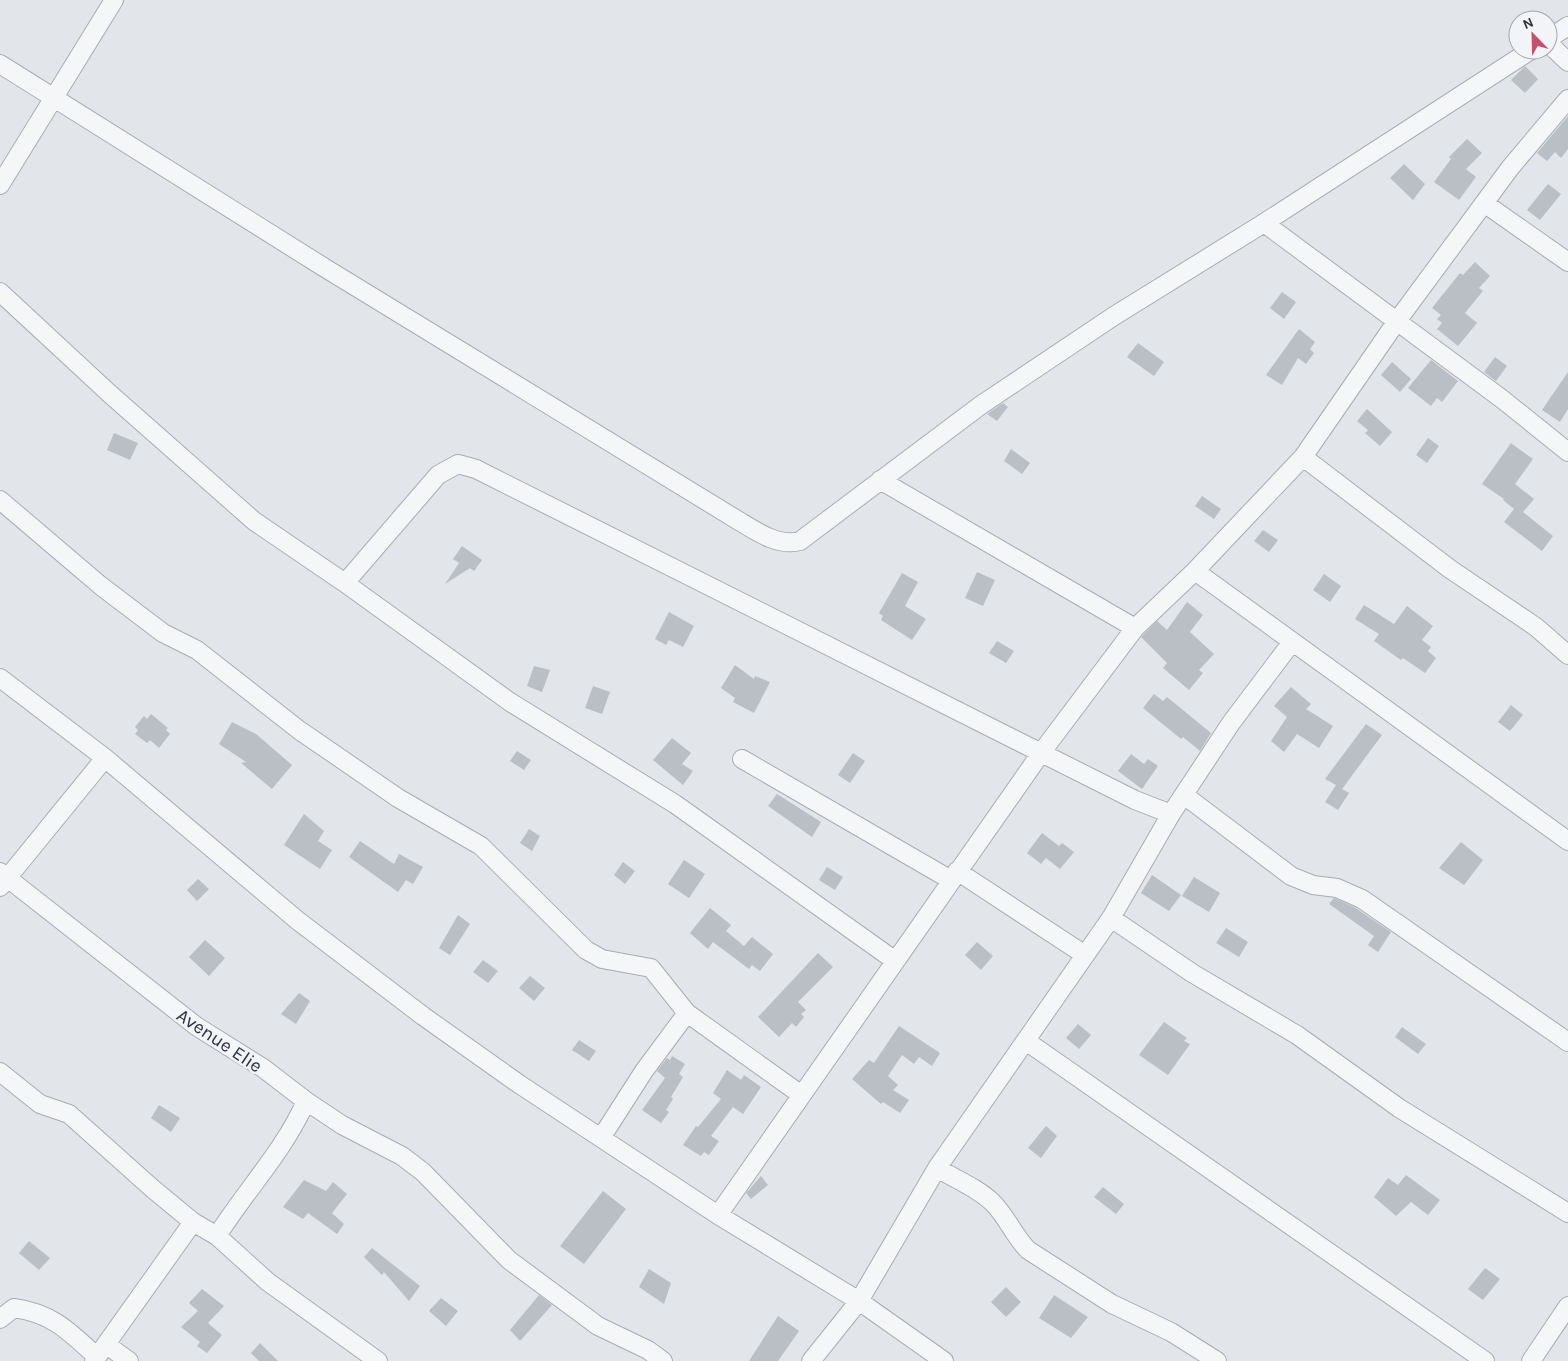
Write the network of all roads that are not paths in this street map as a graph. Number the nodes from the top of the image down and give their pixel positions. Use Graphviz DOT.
graph roads {
  1 [pos="114,0"];
  2 [pos="1558,52"];
  3 [pos="1516,60"];
  4 [pos="1568,62"];
  5 [pos="0,64"];
  6 [pos="55,97"];
  7 [pos="1568,99"];
  8 [pos="0,185"];
  9 [pos="1484,203"];
  10 [pos="1264,223"];
  11 [pos="1568,262"];
  12 [pos="0,292"];
  13 [pos="1397,321"];
  14 [pos="1568,452"];
  15 [pos="1303,457"];
  16 [pos="880,480"];
  17 [pos="0,500"];
  18 [pos="1195,571"];
  19 [pos="345,583"];
  20 [pos="1135,628"];
  21 [pos="1292,642"];
  22 [pos="1568,654"];
  23 [pos="0,678"];
  24 [pos="1041,753"];
  25 [pos="105,758"];
  26 [pos="742,759"];
  27 [pos="1184,795"];
  28 [pos="1171,814"];
  29 [pos="1568,841"];
  30 [pos="954,876"];
  31 [pos="2,879"];
  32 [pos="1111,918"];
  33 [pos="1085,955"];
  34 [pos="894,960"];
  35 [pos="687,1013"];
  36 [pos="1026,1041"];
  37 [pos="1568,1042"];
  38 [pos="3,1081"];
  39 [pos="800,1094"];
  40 [pos="306,1102"];
  41 [pos="601,1138"];
  42 [pos="936,1168"];
  43 [pos="1568,1213"];
  44 [pos="718,1215"];
  45 [pos="193,1222"];
  46 [pos="217,1236"];
  47 [pos="859,1301"];
  48 [pos="1568,1306"];
  49 [pos="0,1319"];
  50 [pos="99,1355"];
  51 [pos="129,1361"];
  52 [pos="378,1361"];
  53 [pos="663,1361"];
  54 [pos="811,1361"];
  55 [pos="944,1361"];
  56 [pos="1218,1361"];
  57 [pos="1485,1361"];
  58 [pos="1531,1361"];
  1 -- 6 [label="street"];
  2 -- 4 [label="street"];
  3 -- 10 [label="street"];
  5 -- 6 [label="street"];
  6 -- 8 [label="street"];
  6 -- 16 [label="street"];
  7 -- 9 [label="street"];
  9 -- 11 [label="street"];
  9 -- 13 [label="street"];
  10 -- 13 [label="street"];
  10 -- 16 [label="street"];
  12 -- 19 [label="street"];
  13 -- 14 [label="street"];
  13 -- 15 [label="street"];
  15 -- 18 [label="street"];
  15 -- 22 [label="street"];
  16 -- 20 [label="street"];
  17 -- 35 [label="street"];
  18 -- 20 [label="street"];
  18 -- 21 [label="street"];
  19 -- 24 [label="street"];
  19 -- 34 [label="street"];
  20 -- 24 [label="street"];
  21 -- 27 [label="street"];
  21 -- 29 [label="street"];
  23 -- 25 [label="street"];
  24 -- 28 [label="street"];
  24 -- 30 [label="street"];
  25 -- 31 [label="street"];
  25 -- 41 [label="street"];
  26 -- 30 [label="street"];
  27 -- 28 [label="street"];
  27 -- 37 [label="street"];
  28 -- 32 [label="street"];
  30 -- 33 [label="street"];
  30 -- 34 [label="street"];
  31 -- 40 [label="street, Avenue Elie"];
  32 -- 33 [label="street"];
  32 -- 43 [label="street"];
  33 -- 36 [label="street"];
  34 -- 39 [label="street"];
  35 -- 39 [label="street"];
  35 -- 41 [label="street"];
  36 -- 42 [label="street"];
  36 -- 57 [label="street"];
  38 -- 45 [label="street"];
  39 -- 44 [label="street"];
  40 -- 46 [label="street"];
  40 -- 53 [label="street, Avenue Elie"];
  41 -- 44 [label="street"];
  42 -- 47 [label="street"];
  42 -- 56 [label="street"];
  44 -- 47 [label="street"];
  45 -- 46 [label="street"];
  45 -- 50 [label="street"];
  46 -- 52 [label="street"];
  47 -- 54 [label="street"];
  47 -- 55 [label="street"];
  48 -- 58 [label="street"];
  49 -- 50 [label="street"];
  50 -- 51 [label="street"];
}
